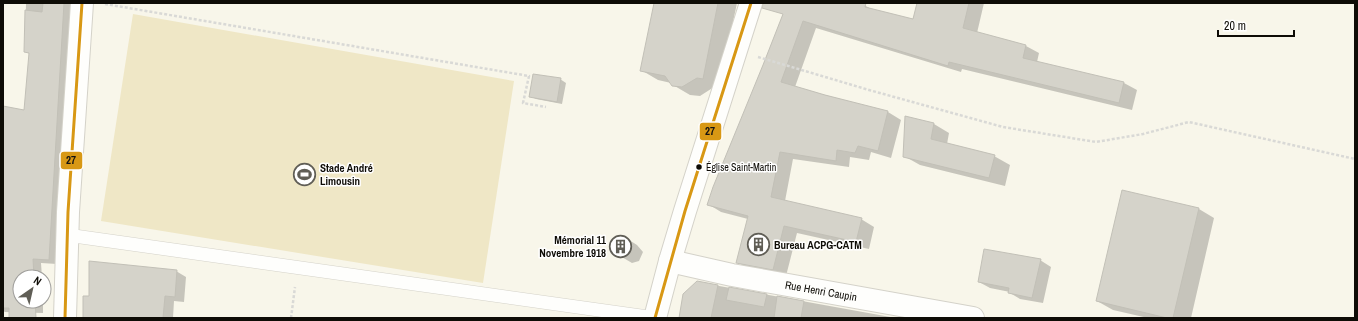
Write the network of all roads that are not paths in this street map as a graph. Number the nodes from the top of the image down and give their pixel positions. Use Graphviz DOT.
graph roads {
  1 [pos="82,3"];
  2 [pos="751,3"];
  3 [pos="67,235"];
  4 [pos="670,261"];
  5 [pos="65,318"];
  6 [pos="655,318"];
  7 [pos="973,318"];
  1 -- 3 [label="street"];
  2 -- 4 [label="street"];
  3 -- 5 [label="street"];
  3 -- 6 [label="lane"];
  4 -- 6 [label="street"];
  4 -- 7 [label="street, Rue Henri Caupin"];
}
